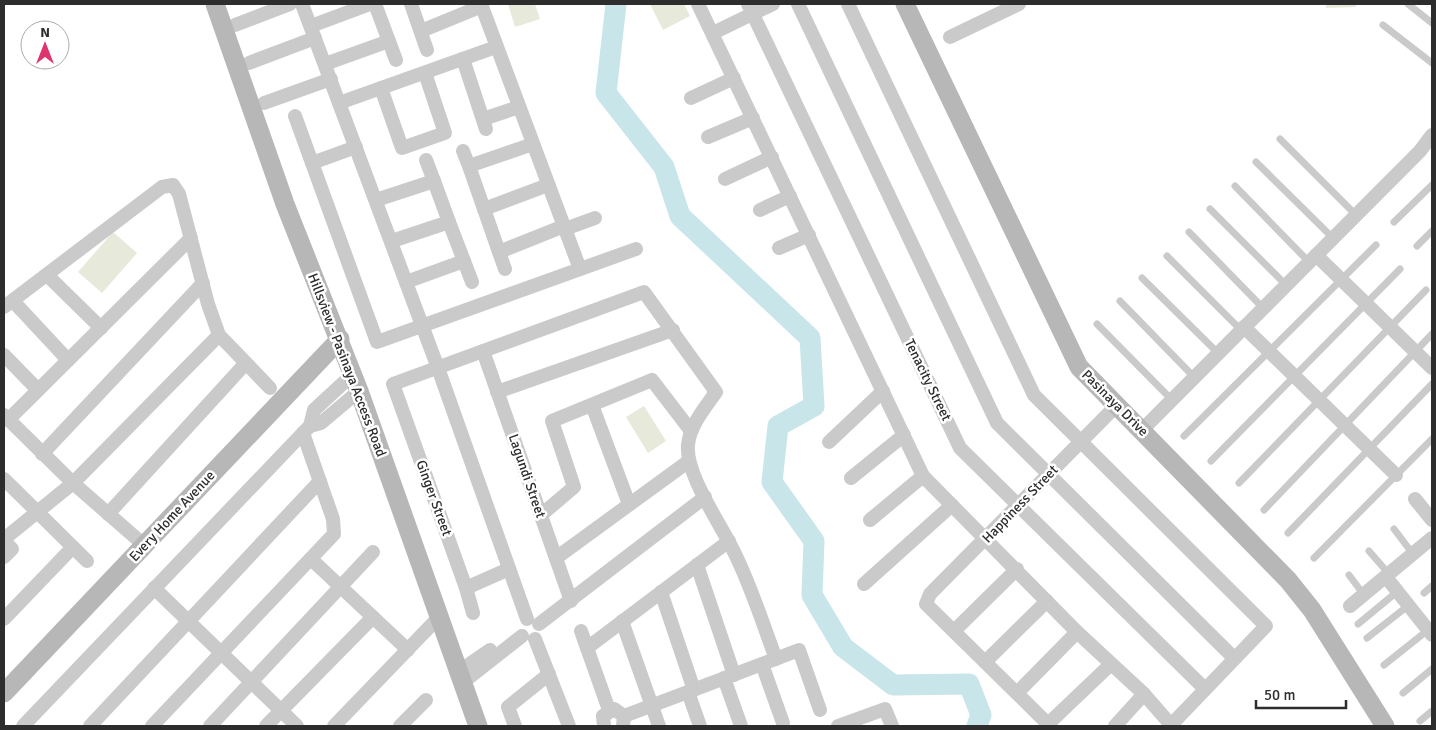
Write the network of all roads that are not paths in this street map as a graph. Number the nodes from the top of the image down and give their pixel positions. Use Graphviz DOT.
graph roads {
  1 [pos="215,4"];
  2 [pos="290,4"];
  3 [pos="302,4"];
  4 [pos="370,4"];
  5 [pos="375,4"];
  6 [pos="411,4"];
  7 [pos="698,4"];
  8 [pos="772,4"];
  9 [pos="798,4"];
  10 [pos="848,4"];
  11 [pos="905,4"];
  12 [pos="1019,4"];
  13 [pos="1408,4"];
  14 [pos="481,5"];
  15 [pos="750,9"];
  16 [pos="1432,22"];
  17 [pos="235,25"];
  18 [pos="1383,25"];
  19 [pos="420,31"];
  20 [pos="313,32"];
  21 [pos="713,32"];
  22 [pos="950,37"];
  23 [pos="389,42"];
  24 [pos="496,48"];
  25 [pos="427,50"];
  26 [pos="463,59"];
  27 [pos="396,60"];
  28 [pos="249,63"];
  29 [pos="1432,63"];
  30 [pos="325,64"];
  31 [pos="425,73"];
  32 [pos="734,78"];
  33 [pos="331,79"];
  34 [pos="381,88"];
  35 [pos="692,98"];
  36 [pos="264,103"];
  37 [pos="340,103"];
  38 [pos="519,107"];
  39 [pos="294,116"];
  40 [pos="753,118"];
  41 [pos="1432,137"];
  42 [pos="708,138"];
  43 [pos="1280,139"];
  44 [pos="533,144"];
  45 [pos="356,147"];
  46 [pos="463,151"];
  47 [pos="772,157"];
  48 [pos="426,160"];
  49 [pos="1256,162"];
  50 [pos="312,163"];
  51 [pos="469,166"];
  52 [pos="725,179"];
  53 [pos="434,181"];
  54 [pos="548,185"];
  55 [pos="1432,185"];
  56 [pos="1235,186"];
  57 [pos="790,196"];
  58 [pos="376,200"];
  59 [pos="484,209"];
  60 [pos="1210,209"];
  61 [pos="760,210"];
  62 [pos="1356,215"];
  63 [pos="595,218"];
  64 [pos="449,222"];
  65 [pos="1394,222"];
  66 [pos="565,227"];
  67 [pos="1432,231"];
  68 [pos="1189,232"];
  69 [pos="809,235"];
  70 [pos="191,238"];
  71 [pos="1333,238"];
  72 [pos="392,241"];
  73 [pos="1376,245"];
  74 [pos="1417,246"];
  75 [pos="780,248"];
  76 [pos="636,249"];
  77 [pos="499,252"];
  78 [pos="1166,256"];
  79 [pos="1313,258"];
  80 [pos="464,261"];
  81 [pos="505,269"];
  82 [pos="580,269"];
  83 [pos="1400,269"];
  84 [pos="47,275"];
  85 [pos="1142,278"];
  86 [pos="1341,279"];
  87 [pos="406,282"];
  88 [pos="472,282"];
  89 [pos="203,283"];
  90 [pos="1286,285"];
  91 [pos="1426,290"];
  92 [pos="1120,301"];
  93 [pos="8,304"];
  94 [pos="1366,304"];
  95 [pos="1263,308"];
  96 [pos="1097,324"];
  97 [pos="423,326"];
  98 [pos="1389,327"];
  99 [pos="101,328"];
  100 [pos="1243,328"];
  101 [pos="673,330"];
  102 [pos="1432,334"];
  103 [pos="219,335"];
  104 [pos="340,339"];
  105 [pos="483,351"];
  106 [pos="1269,351"];
  107 [pos="1415,352"];
  108 [pos="1218,353"];
  109 [pos="4,355"];
  110 [pos="68,360"];
  111 [pos="246,364"];
  112 [pos="438,368"];
  113 [pos="1432,368"];
  114 [pos="1194,377"];
  115 [pos="1294,377"];
  116 [pos="356,382"];
  117 [pos="1432,384"];
  118 [pos="270,388"];
  119 [pos="38,390"];
  120 [pos="883,391"];
  121 [pos="497,392"];
  122 [pos="1171,400"];
  123 [pos="1318,400"];
  124 [pos="592,405"];
  125 [pos="1116,405"];
  126 [pos="6,418"];
  127 [pos="1344,426"];
  128 [pos="306,429"];
  129 [pos="1142,430"];
  130 [pos="691,431"];
  131 [pos="904,435"];
  132 [pos="1184,436"];
  133 [pos="1432,439"];
  134 [pos="829,442"];
  135 [pos="1080,442"];
  136 [pos="1369,450"];
  137 [pos="42,454"];
  138 [pos="688,460"];
  139 [pos="1211,461"];
  140 [pos="1050,473"];
  141 [pos="1396,475"];
  142 [pos="923,476"];
  143 [pos="851,478"];
  144 [pos="4,479"];
  145 [pos="320,481"];
  146 [pos="73,483"];
  147 [pos="1239,483"];
  148 [pos="705,498"];
  149 [pos="1415,500"];
  150 [pos="630,504"];
  151 [pos="952,505"];
  152 [pos="1018,506"];
  153 [pos="1264,510"];
  154 [pos="37,511"];
  155 [pos="108,514"];
  156 [pos="541,515"];
  157 [pos="870,520"];
  158 [pos="1432,520"];
  159 [pos="1394,528"];
  160 [pos="1288,533"];
  161 [pos="986,538"];
  162 [pos="1432,538"];
  163 [pos="4,540"];
  164 [pos="729,541"];
  165 [pos="144,545"];
  166 [pos="73,547"];
  167 [pos="1370,551"];
  168 [pos="373,552"];
  169 [pos="1413,554"];
  170 [pos="4,556"];
  171 [pos="556,558"];
  172 [pos="1314,558"];
  173 [pos="311,559"];
  174 [pos="87,561"];
  175 [pos="697,565"];
  176 [pos="1017,569"];
  177 [pos="509,570"];
  178 [pos="1348,575"];
  179 [pos="1388,575"];
  180 [pos="864,584"];
  181 [pos="1432,586"];
  182 [pos="341,587"];
  183 [pos="154,588"];
  184 [pos="466,588"];
  185 [pos="1398,591"];
  186 [pos="661,592"];
  187 [pos="1424,593"];
  188 [pos="1364,595"];
  189 [pos="571,601"];
  190 [pos="1047,601"];
  191 [pos="1409,605"];
  192 [pos="1350,606"];
  193 [pos="473,613"];
  194 [pos="373,617"];
  195 [pos="439,617"];
  196 [pos="4,619"];
  197 [pos="188,621"];
  198 [pos="622,621"];
  199 [pos="1358,624"];
  200 [pos="528,630"];
  201 [pos="581,631"];
  202 [pos="954,632"];
  203 [pos="1077,632"];
  204 [pos="1430,633"];
  205 [pos="1367,638"];
  206 [pos="587,648"];
  207 [pos="408,650"];
  208 [pos="221,653"];
  209 [pos="776,658"];
  210 [pos="1234,658"];
  211 [pos="985,662"];
  212 [pos="762,664"];
  213 [pos="1110,664"];
  214 [pos="1384,665"];
  215 [pos="1432,669"];
  216 [pos="549,674"];
  217 [pos="729,676"];
  218 [pos="460,677"];
  219 [pos="251,682"];
  220 [pos="1204,688"];
  221 [pos="691,691"];
  222 [pos="4,693"];
  223 [pos="1017,693"];
  224 [pos="1403,693"];
  225 [pos="1144,694"];
  226 [pos="426,700"];
  227 [pos="652,705"];
  228 [pos="610,710"];
  229 [pos="820,710"];
  230 [pos="280,711"];
  231 [pos="1432,711"];
  232 [pos="623,721"];
  233 [pos="1420,721"];
  234 [pos="783,723"];
  235 [pos="855,723"];
  236 [pos="1049,725"];
  237 [pos="23,726"];
  238 [pos="90,726"];
  239 [pos="152,726"];
  240 [pos="210,726"];
  241 [pos="266,726"];
  242 [pos="297,726"];
  243 [pos="334,726"];
  244 [pos="400,726"];
  245 [pos="478,726"];
  246 [pos="515,726"];
  247 [pos="569,726"];
  248 [pos="602,726"];
  249 [pos="659,726"];
  250 [pos="700,726"];
  251 [pos="741,726"];
  252 [pos="838,726"];
  253 [pos="892,726"];
  254 [pos="1115,726"];
  255 [pos="1171,726"];
  256 [pos="1384,726"];
  1 -- 104 [label="street, Hillsview - Pasinaya Access Road"];
  2 -- 17 [label="street"];
  3 -- 20 [label="street"];
  4 -- 20 [label="street"];
  5 -- 23 [label="street"];
  6 -- 19 [label="street"];
  7 -- 21 [label="street"];
  8 -- 15 [label="street"];
  9 -- 140 [label="street"];
  10 -- 135 [label="street"];
  11 -- 125 [label="street, Pasinaya Drive"];
  12 -- 22 [label="street"];
  13 -- 16 [label="lane"];
  14 -- 19 [label="street"];
  14 -- 24 [label="street"];
  15 -- 21 [label="street"];
  15 -- 152 [label="street, Tenacity Street"];
  18 -- 29 [label="lane"];
  19 -- 25 [label="street"];
  20 -- 28 [label="street"];
  20 -- 30 [label="street"];
  21 -- 32 [label="street"];
  23 -- 27 [label="street"];
  23 -- 30 [label="street"];
  24 -- 26 [label="street"];
  24 -- 38 [label="street"];
  26 -- 31 [label="street"];
  26 -- 38 [label="street"];
  30 -- 33 [label="street"];
  31 -- 34 [label="street"];
  31 -- 34 [label="street"];
  32 -- 35 [label="street"];
  32 -- 40 [label="street"];
  33 -- 36 [label="street"];
  33 -- 37 [label="street"];
  34 -- 37 [label="street"];
  37 -- 45 [label="street"];
  38 -- 44 [label="street"];
  39 -- 50 [label="street"];
  40 -- 42 [label="street"];
  40 -- 47 [label="street"];
  41 -- 62 [label="street"];
  43 -- 62 [label="lane"];
  44 -- 51 [label="street"];
  44 -- 54 [label="street"];
  45 -- 50 [label="street"];
  45 -- 58 [label="street"];
  46 -- 51 [label="street"];
  47 -- 52 [label="street"];
  47 -- 57 [label="street"];
  48 -- 53 [label="street"];
  49 -- 71 [label="lane"];
  50 -- 97 [label="street"];
  51 -- 59 [label="street"];
  53 -- 58 [label="street"];
  53 -- 64 [label="street"];
  54 -- 59 [label="street"];
  54 -- 66 [label="street"];
  55 -- 65 [label="lane"];
  56 -- 79 [label="lane"];
  57 -- 61 [label="street"];
  57 -- 69 [label="street"];
  58 -- 72 [label="street"];
  59 -- 77 [label="street"];
  60 -- 90 [label="lane"];
  62 -- 71 [label="street"];
  63 -- 66 [label="street"];
  64 -- 72 [label="street"];
  64 -- 80 [label="street"];
  66 -- 77 [label="street"];
  66 -- 82 [label="street"];
  67 -- 74 [label="lane"];
  68 -- 95 [label="lane"];
  69 -- 75 [label="street"];
  69 -- 120 [label="street"];
  70 -- 84 [label="street"];
  70 -- 89 [label="street"];
  70 -- 99 [label="street"];
  71 -- 79 [label="street"];
  72 -- 87 [label="street"];
  73 -- 86 [label="lane"];
  76 -- 82 [label="street"];
  77 -- 81 [label="street"];
  78 -- 100 [label="lane"];
  79 -- 86 [label="street"];
  79 -- 90 [label="street"];
  80 -- 87 [label="street"];
  80 -- 88 [label="street"];
  82 -- 97 [label="street"];
  83 -- 94 [label="lane"];
  84 -- 93 [label="street"];
  84 -- 99 [label="street"];
  85 -- 108 [label="lane"];
  86 -- 94 [label="street"];
  86 -- 106 [label="lane"];
  87 -- 97 [label="street"];
  89 -- 103 [label="street"];
  89 -- 137 [label="street"];
  90 -- 95 [label="street"];
  91 -- 98 [label="lane"];
  92 -- 114 [label="lane"];
  93 -- 110 [label="street"];
  94 -- 98 [label="street"];
  94 -- 115 [label="lane"];
  95 -- 100 [label="street"];
  96 -- 122 [label="lane"];
  97 -- 112 [label="street"];
  98 -- 107 [label="street"];
  98 -- 123 [label="lane"];
  99 -- 110 [label="street"];
  100 -- 106 [label="street"];
  100 -- 108 [label="street"];
  101 -- 105 [label="street"];
  101 -- 121 [label="street"];
  101 -- 130 [label="street"];
  102 -- 107 [label="lane"];
  103 -- 111 [label="street"];
  103 -- 146 [label="street"];
  104 -- 116 [label="street, Hillsview - Pasinaya Access Road"];
  104 -- 165 [label="street, Every Home Avenue"];
  105 -- 112 [label="street"];
  105 -- 121 [label="street, Lagundi Street"];
  106 -- 115 [label="street"];
  106 -- 132 [label="lane"];
  107 -- 113 [label="street"];
  107 -- 127 [label="lane"];
  108 -- 114 [label="street"];
  109 -- 119 [label="street"];
  110 -- 119 [label="street"];
  111 -- 118 [label="street"];
  111 -- 155 [label="street"];
  112 -- 177 [label="street"];
  112 -- 184 [label="street, Ginger Street"];
  114 -- 122 [label="street"];
  115 -- 123 [label="street"];
  115 -- 139 [label="lane"];
  116 -- 128 [label="street"];
  116 -- 195 [label="street, Hillsview - Pasinaya Access Road"];
  117 -- 136 [label="lane"];
  119 -- 126 [label="street"];
  120 -- 131 [label="street"];
  120 -- 134 [label="street"];
  121 -- 156 [label="street, Lagundi Street"];
  122 -- 129 [label="street"];
  123 -- 127 [label="street"];
  123 -- 147 [label="lane"];
  124 -- 130 [label="street"];
  124 -- 150 [label="street"];
  124 -- 156 [label="street"];
  125 -- 129 [label="street, Pasinaya Drive"];
  125 -- 135 [label="street, Happiness Street"];
  126 -- 137 [label="street"];
  127 -- 136 [label="street"];
  127 -- 153 [label="lane"];
  128 -- 145 [label="street"];
  128 -- 183 [label="street"];
  129 -- 256 [label="street, Pasinaya Drive"];
  130 -- 138 [label="street"];
  131 -- 142 [label="street"];
  131 -- 143 [label="street"];
  133 -- 141 [label="lane"];
  135 -- 140 [label="street, Happiness Street"];
  135 -- 210 [label="street"];
  136 -- 141 [label="street"];
  136 -- 160 [label="lane"];
  137 -- 146 [label="street"];
  138 -- 148 [label="street"];
  138 -- 150 [label="street"];
  140 -- 152 [label="street, Happiness Street"];
  140 -- 210 [label="street"];
  141 -- 172 [label="lane"];
  142 -- 151 [label="street"];
  142 -- 157 [label="street"];
  144 -- 154 [label="street"];
  145 -- 173 [label="street"];
  145 -- 197 [label="street"];
  146 -- 154 [label="street"];
  146 -- 155 [label="street"];
  148 -- 164 [label="street"];
  148 -- 189 [label="street"];
  149 -- 158 [label="street"];
  150 -- 171 [label="street"];
  151 -- 161 [label="street"];
  151 -- 180 [label="street"];
  152 -- 161 [label="street, Happiness Street"];
  152 -- 220 [label="street, Tenacity Street"];
  154 -- 163 [label="street"];
  154 -- 166 [label="street"];
  155 -- 165 [label="street"];
  156 -- 171 [label="street, Lagundi Street"];
  159 -- 169 [label="lane"];
  161 -- 176 [label="street"];
  161 -- 202 [label="street, Happiness Street"];
  162 -- 169 [label="street"];
  163 -- 170 [label="street"];
  164 -- 175 [label="street"];
  164 -- 209 [label="street"];
  165 -- 222 [label="street, Every Home Avenue"];
  166 -- 174 [label="street"];
  166 -- 196 [label="street"];
  167 -- 179 [label="lane"];
  168 -- 182 [label="street"];
  169 -- 179 [label="street"];
  171 -- 189 [label="street, Lagundi Street"];
  173 -- 182 [label="street"];
  173 -- 208 [label="street"];
  175 -- 186 [label="street"];
  175 -- 217 [label="street"];
  176 -- 190 [label="street"];
  176 -- 202 [label="street"];
  177 -- 184 [label="street"];
  177 -- 200 [label="street"];
  178 -- 188 [label="lane"];
  179 -- 185 [label="street"];
  179 -- 188 [label="street"];
  181 -- 187 [label="lane"];
  182 -- 194 [label="street"];
  182 -- 219 [label="street"];
  183 -- 197 [label="street"];
  183 -- 237 [label="street"];
  184 -- 193 [label="street, Ginger Street"];
  185 -- 191 [label="street"];
  185 -- 199 [label="lane"];
  186 -- 198 [label="street"];
  186 -- 221 [label="street"];
  188 -- 192 [label="street"];
  189 -- 200 [label="street"];
  190 -- 203 [label="street"];
  190 -- 211 [label="street"];
  191 -- 204 [label="street"];
  191 -- 205 [label="lane"];
  194 -- 207 [label="street"];
  194 -- 230 [label="street"];
  195 -- 207 [label="street"];
  195 -- 218 [label="street, Hillsview - Pasinaya Access Road"];
  197 -- 208 [label="street"];
  197 -- 238 [label="street"];
  198 -- 206 [label="street"];
  198 -- 227 [label="street"];
  200 -- 216 [label="street"];
  200 -- 218 [label="street"];
  201 -- 206 [label="street"];
  202 -- 211 [label="street"];
  203 -- 213 [label="street"];
  203 -- 223 [label="street"];
  204 -- 214 [label="lane"];
  206 -- 228 [label="street"];
  207 -- 243 [label="street"];
  208 -- 219 [label="street"];
  208 -- 239 [label="street"];
  209 -- 212 [label="street"];
  209 -- 229 [label="street"];
  210 -- 220 [label="street"];
  211 -- 223 [label="street"];
  212 -- 217 [label="street"];
  212 -- 234 [label="street"];
  213 -- 225 [label="street"];
  213 -- 236 [label="street"];
  215 -- 224 [label="lane"];
  216 -- 246 [label="street"];
  216 -- 247 [label="street"];
  217 -- 221 [label="street"];
  217 -- 251 [label="street"];
  218 -- 245 [label="street, Hillsview - Pasinaya Access Road"];
  219 -- 230 [label="street"];
  219 -- 240 [label="street"];
  220 -- 255 [label="street"];
  221 -- 227 [label="street"];
  221 -- 250 [label="street"];
  223 -- 236 [label="street"];
  225 -- 254 [label="street"];
  225 -- 255 [label="street"];
  226 -- 244 [label="street"];
  227 -- 232 [label="street"];
  227 -- 249 [label="street"];
  228 -- 232 [label="street"];
  228 -- 248 [label="street"];
  230 -- 241 [label="street"];
  230 -- 242 [label="street"];
  231 -- 233 [label="lane"];
  235 -- 252 [label="street"];
  235 -- 253 [label="street"];
}
